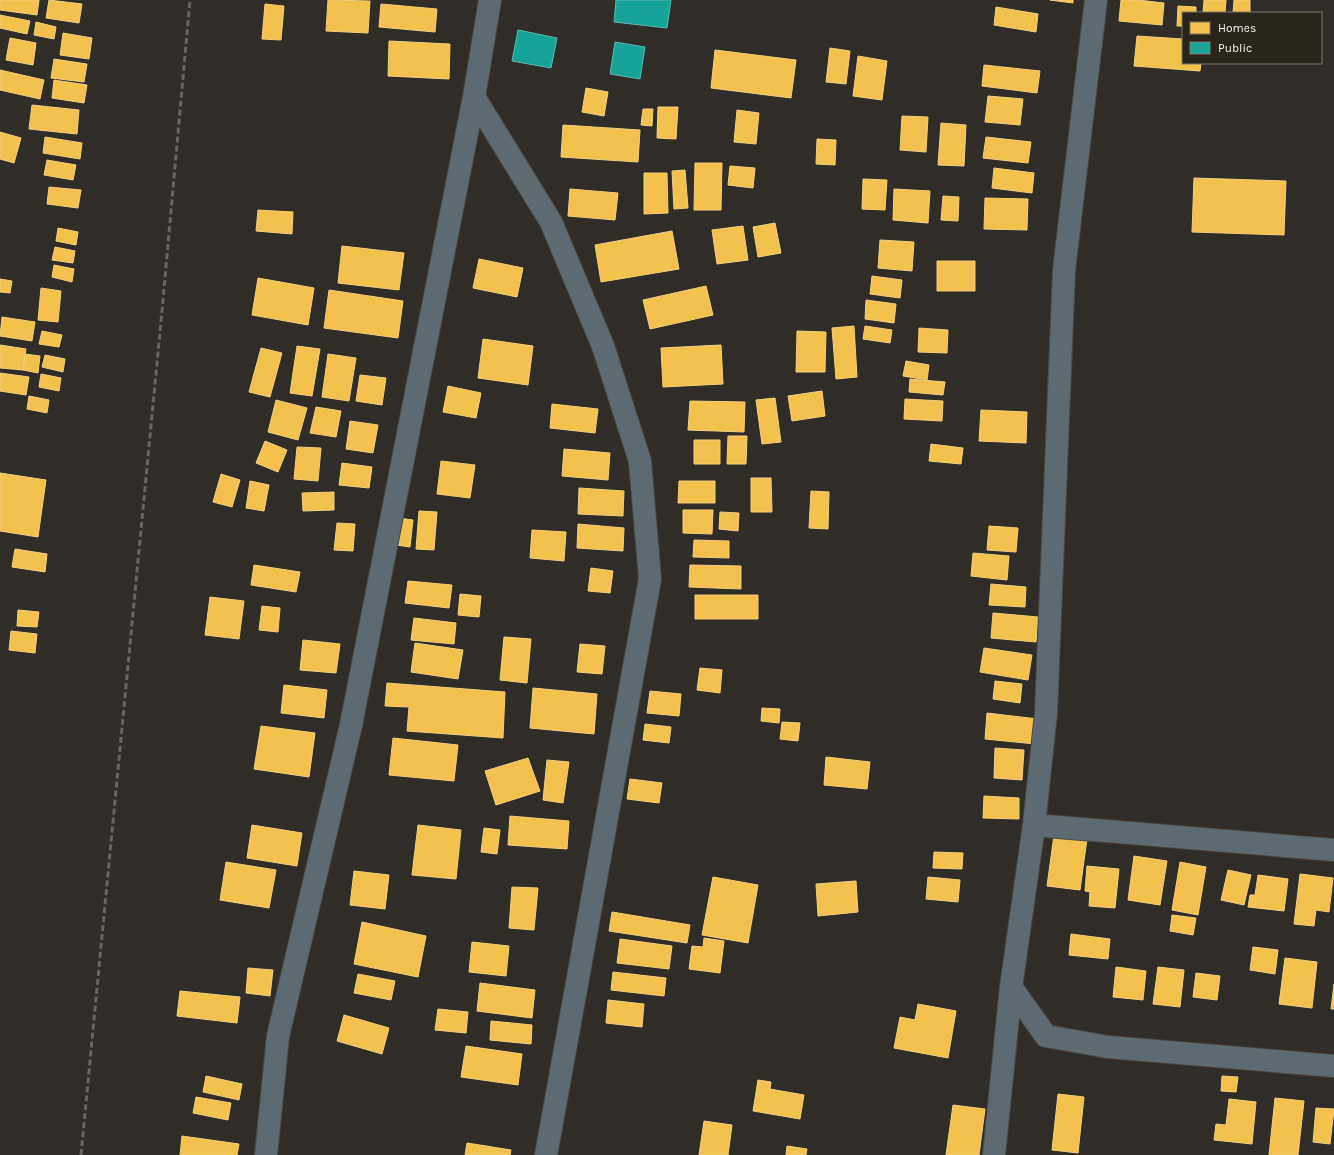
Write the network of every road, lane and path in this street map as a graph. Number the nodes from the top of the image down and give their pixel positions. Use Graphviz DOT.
graph roads {
  1 [pos="490,0"];
  2 [pos="1096,0"];
  3 [pos="474,97"];
  4 [pos="1034,825"];
  5 [pos="1334,850"];
  6 [pos="1011,987"];
  7 [pos="1334,1066"];
  8 [pos="266,1155"];
  9 [pos="546,1155"];
  10 [pos="994,1155"];
  1 -- 3 [label="street"];
  2 -- 4 [label="street"];
  3 -- 8 [label="street"];
  3 -- 9 [label="street"];
  4 -- 5 [label="street"];
  4 -- 6 [label="street"];
  6 -- 7 [label="street"];
  6 -- 10 [label="street"];
}
